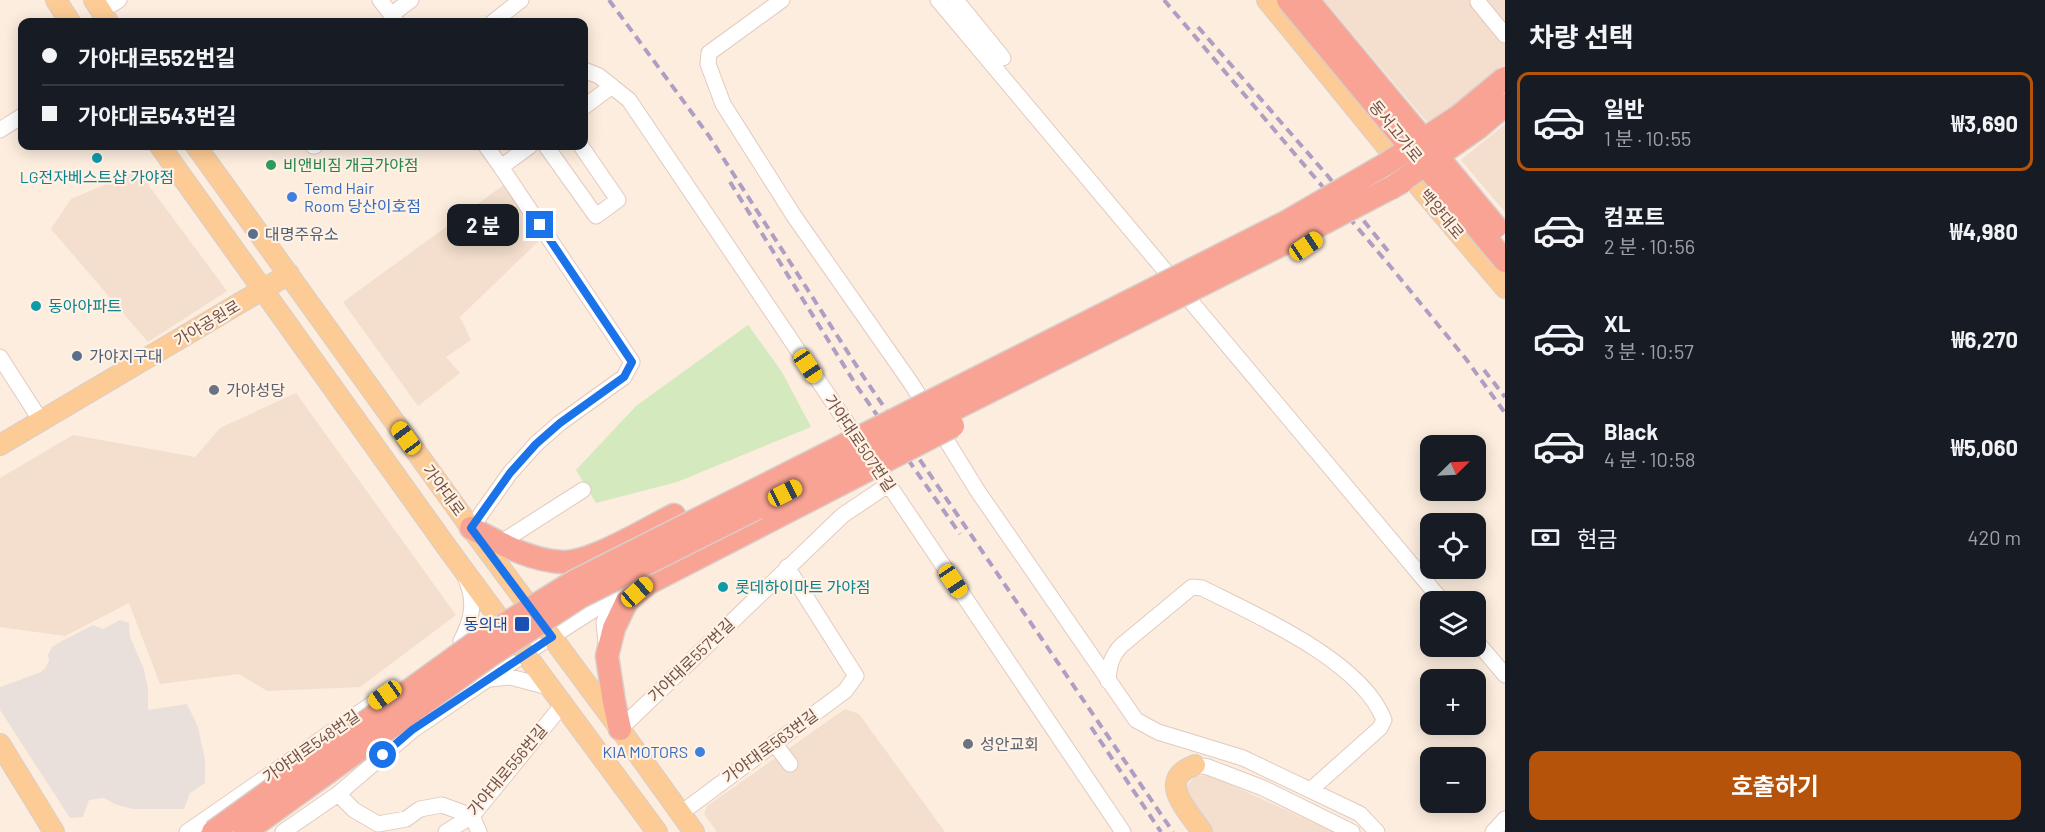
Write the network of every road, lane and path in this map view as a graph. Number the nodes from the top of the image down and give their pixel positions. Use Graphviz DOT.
graph roads {
  1 [pos="56,0"];
  2 [pos="119,0"];
  3 [pos="380,0"];
  4 [pos="411,0"];
  5 [pos="520,0"];
  6 [pos="782,0"];
  7 [pos="938,0"];
  8 [pos="956,0"];
  9 [pos="1267,0"];
  10 [pos="1288,0"];
  11 [pos="1308,0"];
  12 [pos="1317,0"];
  13 [pos="1478,2"];
  14 [pos="101,11"];
  15 [pos="67,18"];
  16 [pos="393,18"];
  17 [pos="395,18"];
  18 [pos="498,18"];
  19 [pos="1505,35"];
  20 [pos="1003,58"];
  21 [pos="588,72"];
  22 [pos="1505,78"];
  23 [pos="612,86"];
  24 [pos="1505,91"];
  25 [pos="1399,100"];
  26 [pos="588,104"];
  27 [pos="1505,105"];
  28 [pos="18,119"];
  29 [pos="1368,125"];
  30 [pos="0,130"];
  31 [pos="1439,147"];
  32 [pos="163,150"];
  33 [pos="199,150"];
  34 [pos="489,150"];
  35 [pos="524,150"];
  36 [pos="549,150"];
  37 [pos="584,150"];
  38 [pos="501,167"];
  39 [pos="1397,172"];
  40 [pos="1501,220"];
  41 [pos="1505,238"];
  42 [pos="1465,241"];
  43 [pos="1505,261"];
  44 [pos="289,274"];
  45 [pos="1505,288"];
  46 [pos="264,290"];
  47 [pos="0,357"];
  48 [pos="41,421"];
  49 [pos="0,445"];
  50 [pos="888,485"];
  51 [pos="583,490"];
  52 [pos="471,528"];
  53 [pos="500,543"];
  54 [pos="639,555"];
  55 [pos="556,561"];
  56 [pos="460,566"];
  57 [pos="787,567"];
  58 [pos="1434,591"];
  59 [pos="614,597"];
  60 [pos="527,602"];
  61 [pos="498,616"];
  62 [pos="552,637"];
  63 [pos="461,641"];
  64 [pos="526,653"];
  65 [pos="1486,653"];
  66 [pos="607,656"];
  67 [pos="1505,675"];
  68 [pos="487,679"];
  69 [pos="1108,681"];
  70 [pos="558,696"];
  71 [pos="622,732"];
  72 [pos="774,743"];
  73 [pos="0,744"];
  74 [pos="601,755"];
  75 [pos="790,764"];
  76 [pos="1195,765"];
  77 [pos="1312,791"];
  78 [pos="338,794"];
  79 [pos="681,813"];
  80 [pos="472,816"];
  81 [pos="1505,819"];
  82 [pos="54,832"];
  83 [pos="187,832"];
  84 [pos="213,832"];
  85 [pos="245,832"];
  86 [pos="283,832"];
  87 [pos="446,832"];
  88 [pos="479,832"];
  89 [pos="657,832"];
  90 [pos="694,832"];
  91 [pos="1123,832"];
  92 [pos="1202,832"];
  93 [pos="1352,832"];
  94 [pos="1377,832"];
  95 [pos="1492,832"];
  1 -- 15 [label="main road"];
  2 -- 14 [label="street"];
  3 -- 16 [label="street"];
  4 -- 17 [label="street"];
  5 -- 18 [label="street"];
  6 -- 69 [label="street"];
  7 -- 58 [label="street"];
  8 -- 20 [label="street"];
  9 -- 29 [label="main road, 백양대로"];
  10 -- 43 [label="highway, 동서고가로, bridge"];
  11 -- 41 [label="highway, 동서고가로, bridge"];
  12 -- 25 [label="main road"];
  13 -- 19 [label="street"];
  21 -- 23 [label="street, 가야대로507번길"];
  22 -- 39 [label="highway, bridge"];
  23 -- 26 [label="street"];
  23 -- 50 [label="street, 가야대로507번길"];
  24 -- 31 [label="main road"];
  25 -- 29 [label="main road"];
  25 -- 31 [label="main road"];
  27 -- 39 [label="highway, bridge"];
  28 -- 30 [label="street"];
  29 -- 39 [label="main road, 백양대로"];
  31 -- 39 [label="main road"];
  31 -- 40 [label="main road"];
  32 -- 46 [label="main road, 가야대로"];
  33 -- 44 [label="main road, 가야대로"];
  34 -- 38 [label="street"];
  35 -- 38 [label="street"];
  36 -- 37 [label="street"];
  38 -- 52 [label="street"];
  39 -- 42 [label="main road, 백양대로"];
  39 -- 55 [label="highway, bridge"];
  39 -- 66 [label="highway, bridge"];
  39 -- 84 [label="highway, bridge"];
  39 -- 85 [label="highway, bridge"];
  40 -- 42 [label="main road"];
  42 -- 45 [label="main road, 백양대로"];
  44 -- 46 [label="main road, 가야공원로"];
  44 -- 52 [label="main road, 가야대로"];
  46 -- 48 [label="main road, 가야공원로"];
  46 -- 56 [label="main road, 가야대로"];
  47 -- 48 [label="street"];
  48 -- 49 [label="main road, 가야공원로"];
  50 -- 57 [label="street, 가야대로557번길"];
  50 -- 91 [label="street, 가야대로507번길"];
  51 -- 53 [label="street"];
  52 -- 53 [label="highway"];
  52 -- 60 [label="main road, 가야대로"];
  53 -- 55 [label="highway"];
  54 -- 55 [label="street"];
  54 -- 59 [label="street"];
  54 -- 60 [label="street, 가야대로548번길"];
  56 -- 61 [label="main road, 가야대로"];
  56 -- 63 [label="street"];
  57 -- 71 [label="street, 가야대로557번길"];
  57 -- 72 [label="street, 가야대로563번길"];
  59 -- 62 [label="street"];
  59 -- 66 [label="street"];
  60 -- 61 [label="street, 가야대로548번길"];
  60 -- 62 [label="main road, 가야대로"];
  61 -- 63 [label="street, 가야대로548번길"];
  61 -- 64 [label="main road, 가야대로"];
  62 -- 64 [label="street"];
  62 -- 71 [label="main road, 가야대로"];
  63 -- 83 [label="street, 가야대로548번길"];
  64 -- 68 [label="street"];
  64 -- 70 [label="main road, 가야대로"];
  65 -- 67 [label="street"];
  66 -- 71 [label="highway"];
  68 -- 70 [label="street"];
  68 -- 78 [label="street"];
  69 -- 77 [label="street"];
  69 -- 77 [label="street"];
  70 -- 74 [label="main road, 가야대로"];
  70 -- 80 [label="street, 가야대로556번길"];
  71 -- 74 [label="main road"];
  71 -- 79 [label="main road, 가야대로"];
  72 -- 75 [label="street"];
  72 -- 79 [label="street, 가야대로563번길"];
  73 -- 82 [label="main road"];
  74 -- 89 [label="main road, 가야대로"];
  76 -- 92 [label="main road"];
  76 -- 93 [label="street"];
  77 -- 94 [label="street"];
  78 -- 80 [label="street"];
  78 -- 86 [label="street"];
  79 -- 90 [label="main road, 가야대로"];
  80 -- 87 [label="street, 가야대로556번길"];
  80 -- 88 [label="street"];
  81 -- 95 [label="street"];
}
